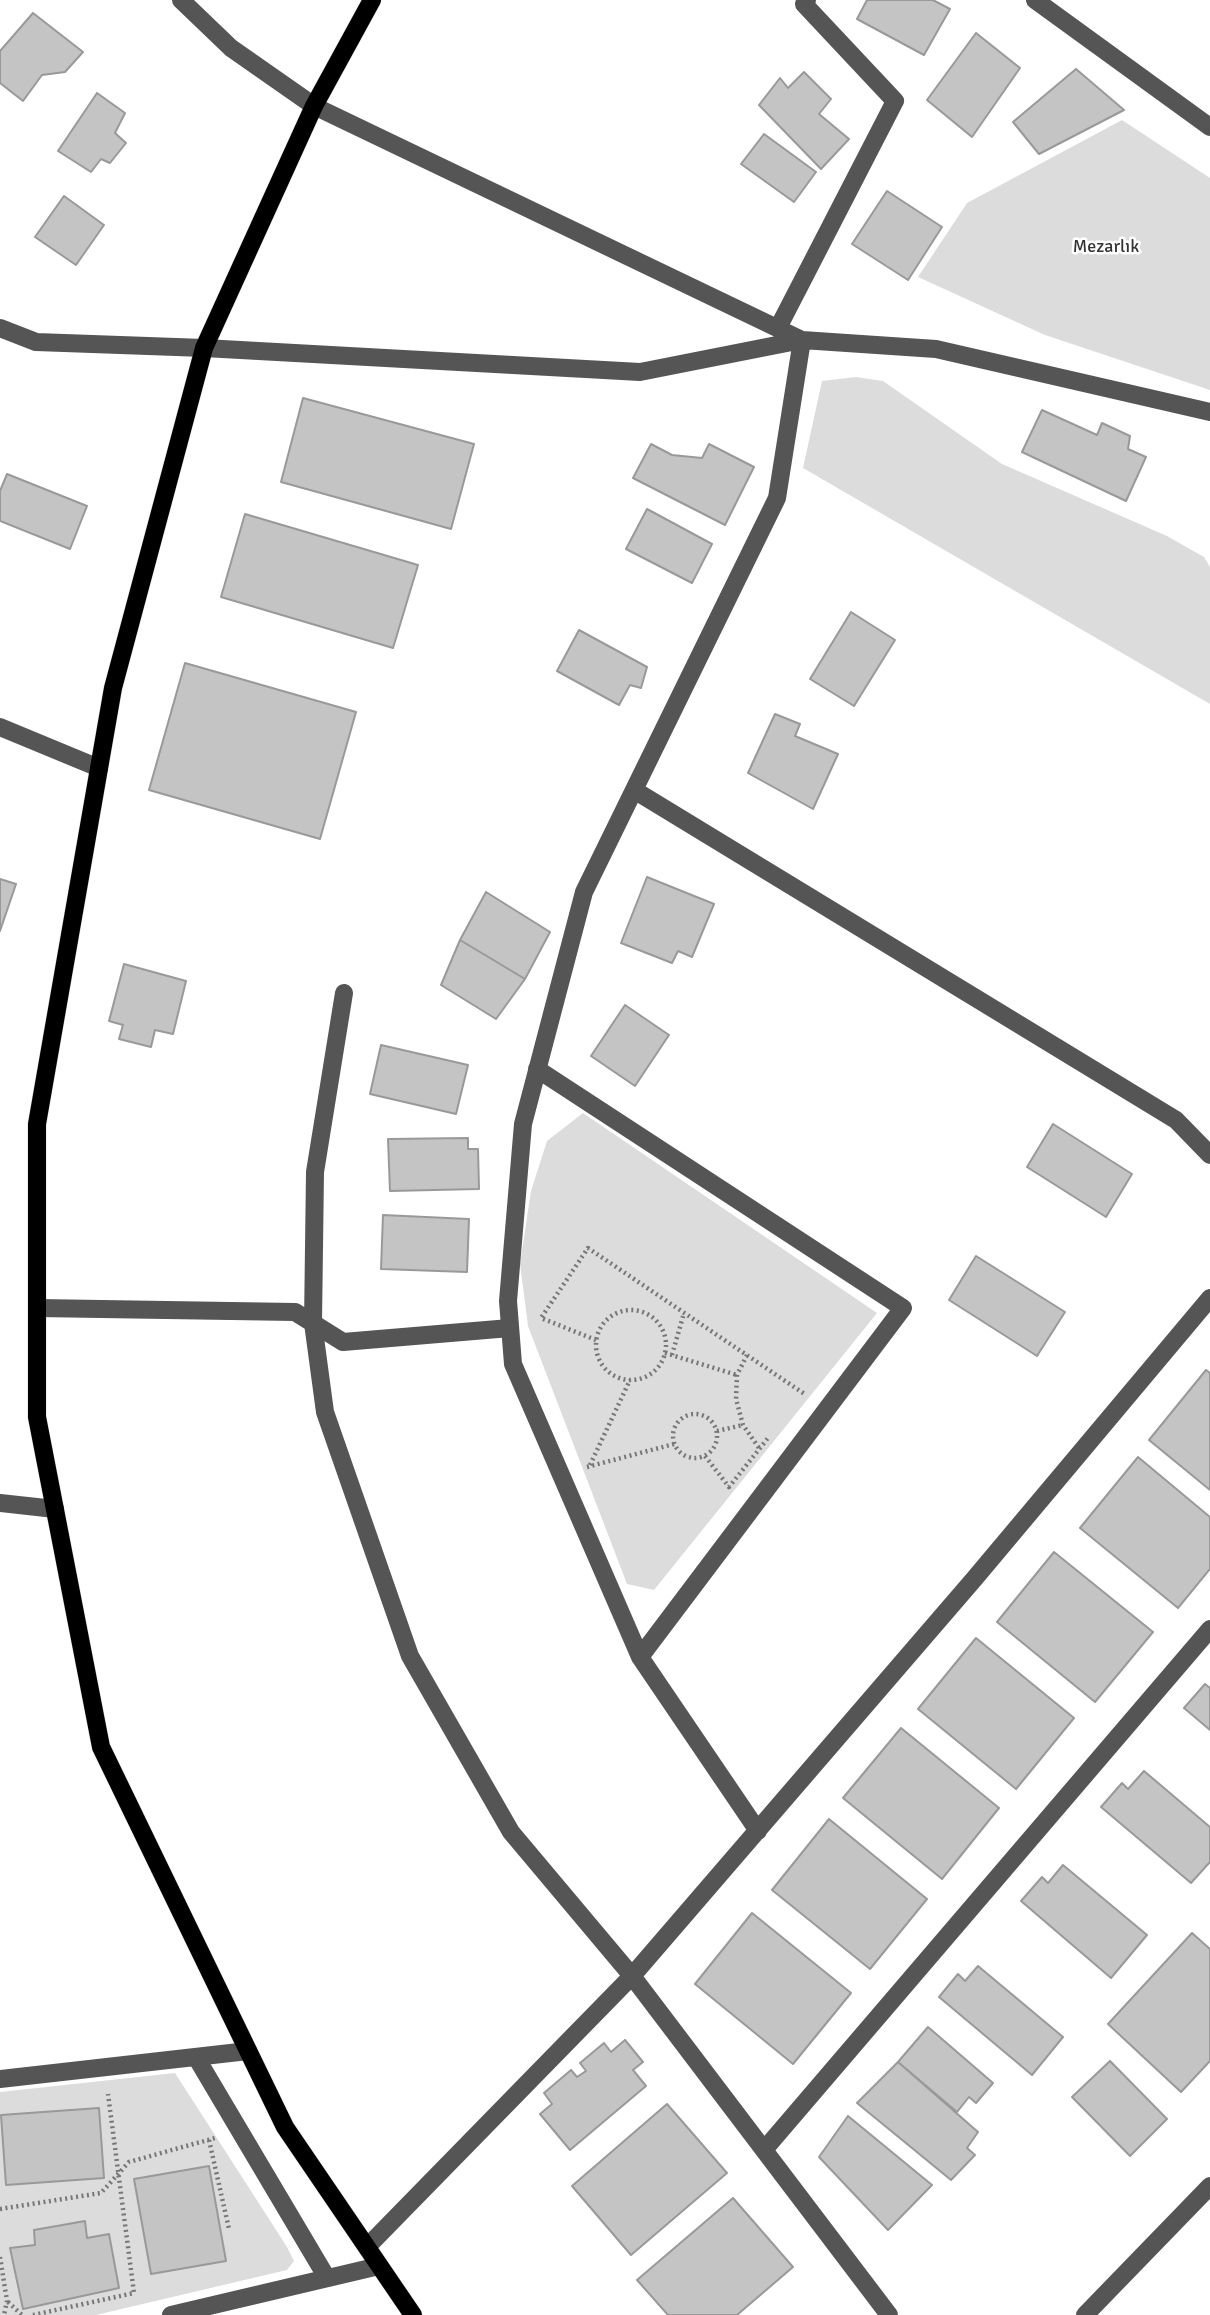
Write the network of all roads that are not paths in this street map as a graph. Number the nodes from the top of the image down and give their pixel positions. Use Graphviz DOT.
graph roads {
  1 [pos="181,0"];
  2 [pos="372,0"];
  3 [pos="807,0"];
  4 [pos="1035,0"];
  5 [pos="314,106"];
  6 [pos="1210,127"];
  7 [pos="0,328"];
  8 [pos="778,328"];
  9 [pos="802,340"];
  10 [pos="204,348"];
  11 [pos="1210,412"];
  12 [pos="0,727"];
  13 [pos="99,768"];
  14 [pos="634,790"];
  15 [pos="344,993"];
  16 [pos="537,1069"];
  17 [pos="1210,1155"];
  18 [pos="1210,1298"];
  19 [pos="37,1308"];
  20 [pos="313,1323"];
  21 [pos="510,1328"];
  22 [pos="0,1503"];
  23 [pos="55,1509"];
  24 [pos="1210,1629"];
  25 [pos="640,1657"];
  26 [pos="758,1831"];
  27 [pos="632,1976"];
  28 [pos="248,2051"];
  29 [pos="195,2057"];
  30 [pos="0,2079"];
  31 [pos="764,2150"];
  32 [pos="1210,2186"];
  33 [pos="367,2247"];
  34 [pos="379,2266"];
  35 [pos="327,2278"];
  36 [pos="171,2315"];
  37 [pos="413,2315"];
  38 [pos="890,2315"];
  39 [pos="1085,2315"];
  1 -- 5 [label="street"];
  2 -- 5 [label="main road"];
  3 -- 8 [label="street"];
  4 -- 6 [label="street"];
  5 -- 8 [label="street"];
  5 -- 10 [label="main road"];
  7 -- 10 [label="street"];
  8 -- 9 [label="street"];
  9 -- 10 [label="street"];
  9 -- 11 [label="street"];
  9 -- 14 [label="street"];
  10 -- 13 [label="main road"];
  12 -- 13 [label="street"];
  13 -- 19 [label="main road"];
  14 -- 16 [label="street"];
  14 -- 17 [label="street"];
  15 -- 20 [label="street"];
  16 -- 21 [label="street"];
  16 -- 25 [label="street"];
  18 -- 26 [label="street"];
  19 -- 20 [label="street"];
  19 -- 23 [label="main road"];
  20 -- 21 [label="street"];
  20 -- 27 [label="street"];
  21 -- 25 [label="street"];
  22 -- 23 [label="street"];
  23 -- 28 [label="main road"];
  24 -- 31 [label="street"];
  25 -- 26 [label="street"];
  26 -- 27 [label="street"];
  27 -- 31 [label="street"];
  27 -- 33 [label="street"];
  28 -- 29 [label="street"];
  28 -- 33 [label="main road"];
  29 -- 30 [label="street"];
  29 -- 35 [label="street"];
  31 -- 38 [label="street"];
  32 -- 39 [label="street"];
  33 -- 34 [label="main road"];
  34 -- 35 [label="street"];
  34 -- 37 [label="main road"];
  35 -- 36 [label="street"];
}
